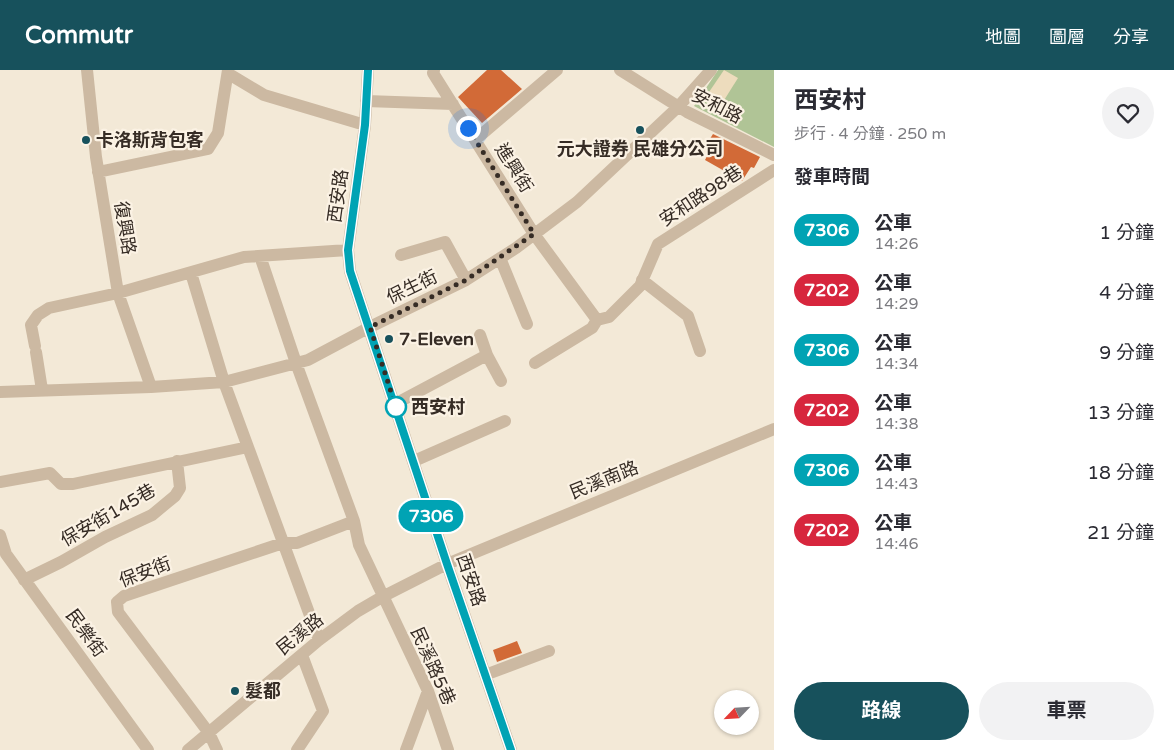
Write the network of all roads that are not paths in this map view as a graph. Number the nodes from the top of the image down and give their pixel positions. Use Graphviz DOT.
graph roads {
  1 [pos="87,70"];
  2 [pos="368,70"];
  3 [pos="434,70"];
  4 [pos="557,70"];
  5 [pos="620,70"];
  6 [pos="711,70"];
  7 [pos="228,72"];
  8 [pos="366,102"];
  9 [pos="453,104"];
  10 [pos="678,107"];
  11 [pos="365,125"];
  12 [pos="475,140"];
  13 [pos="774,155"];
  14 [pos="774,170"];
  15 [pos="98,172"];
  16 [pos="534,234"];
  17 [pos="348,250"];
  18 [pos="401,255"];
  19 [pos="260,256"];
  20 [pos="500,258"];
  21 [pos="191,272"];
  22 [pos="466,280"];
  23 [pos="642,280"];
  24 [pos="118,294"];
  25 [pos="597,320"];
  26 [pos="527,324"];
  27 [pos="370,327"];
  28 [pos="480,335"];
  29 [pos="700,351"];
  30 [pos="487,355"];
  31 [pos="296,363"];
  32 [pos="535,363"];
  33 [pos="501,381"];
  34 [pos="224,382"];
  35 [pos="151,387"];
  36 [pos="42,390"];
  37 [pos="0,392"];
  38 [pos="395,404"];
  39 [pos="505,421"];
  40 [pos="774,429"];
  41 [pos="248,447"];
  42 [pos="177,461"];
  43 [pos="414,462"];
  44 [pos="0,482"];
  45 [pos="354,521"];
  46 [pos="0,535"];
  47 [pos="283,543"];
  48 [pos="447,564"];
  49 [pos="24,580"];
  50 [pos="382,597"];
  51 [pos="319,640"];
  52 [pos="549,651"];
  53 [pos="302,655"];
  54 [pos="486,676"];
  55 [pos="428,691"];
  56 [pos="209,733"];
  57 [pos="148,750"];
  58 [pos="188,750"];
  59 [pos="217,750"];
  60 [pos="297,750"];
  61 [pos="406,750"];
  62 [pos="448,750"];
  63 [pos="511,750"];
  1 -- 15 [label="street, 復興路"];
  2 -- 8 [label="street, 西安路"];
  3 -- 9 [label="street, 進興街"];
  4 -- 12 [label="street"];
  5 -- 10 [label="street, 安和路"];
  6 -- 10 [label="street, 保生街"];
  7 -- 11 [label="street"];
  7 -- 15 [label="street"];
  8 -- 9 [label="street"];
  8 -- 11 [label="street, 西安路"];
  9 -- 12 [label="street, 進興街"];
  10 -- 13 [label="street, 安和路"];
  10 -- 16 [label="street, 保生街"];
  11 -- 17 [label="street, 西安路"];
  12 -- 16 [label="street, 進興街"];
  14 -- 23 [label="street, 安和路98巷"];
  15 -- 24 [label="street, 復興路"];
  16 -- 20 [label="street, 保生街"];
  16 -- 25 [label="street, 進興街"];
  17 -- 19 [label="street"];
  17 -- 27 [label="street, 西安路"];
  18 -- 22 [label="street"];
  19 -- 21 [label="street"];
  19 -- 31 [label="street, 民溪路5巷"];
  20 -- 22 [label="street, 保生街"];
  20 -- 26 [label="street"];
  21 -- 24 [label="street"];
  21 -- 34 [label="street"];
  22 -- 27 [label="street, 保生街"];
  23 -- 25 [label="street, 安和路98巷"];
  23 -- 29 [label="street"];
  24 -- 35 [label="street, 復興路"];
  24 -- 36 [label="street"];
  25 -- 32 [label="street, 安和路98巷"];
  27 -- 31 [label="street, 保生街"];
  27 -- 38 [label="street, 西安路"];
  28 -- 30 [label="street"];
  30 -- 33 [label="street"];
  30 -- 38 [label="street"];
  31 -- 34 [label="street, 保生街"];
  31 -- 45 [label="street, 民溪路5巷"];
  34 -- 35 [label="street, 保生街"];
  34 -- 41 [label="street"];
  35 -- 36 [label="street, 保生街"];
  36 -- 37 [label="street, 保生街"];
  38 -- 43 [label="street, 西安路"];
  39 -- 43 [label="street"];
  40 -- 48 [label="street, 民溪南路"];
  41 -- 42 [label="street"];
  41 -- 47 [label="street"];
  42 -- 44 [label="street"];
  42 -- 49 [label="street, 保安街145巷"];
  43 -- 48 [label="street, 西安路"];
  45 -- 47 [label="street"];
  45 -- 50 [label="street, 民溪路5巷"];
  46 -- 49 [label="street, 民樂街"];
  47 -- 51 [label="street"];
  47 -- 56 [label="street, 保安街"];
  48 -- 50 [label="street, 民溪路"];
  48 -- 54 [label="street, 西安路"];
  49 -- 57 [label="street, 民樂街"];
  50 -- 51 [label="street, 民溪路"];
  50 -- 55 [label="street, 民溪路5巷"];
  51 -- 53 [label="street, 民溪路"];
  52 -- 54 [label="street"];
  53 -- 56 [label="street, 民溪路"];
  53 -- 60 [label="street"];
  54 -- 63 [label="street, 西安路"];
  55 -- 61 [label="street"];
  55 -- 62 [label="street, 民溪路5巷"];
  56 -- 58 [label="street, 民溪路"];
  56 -- 59 [label="street"];
}
